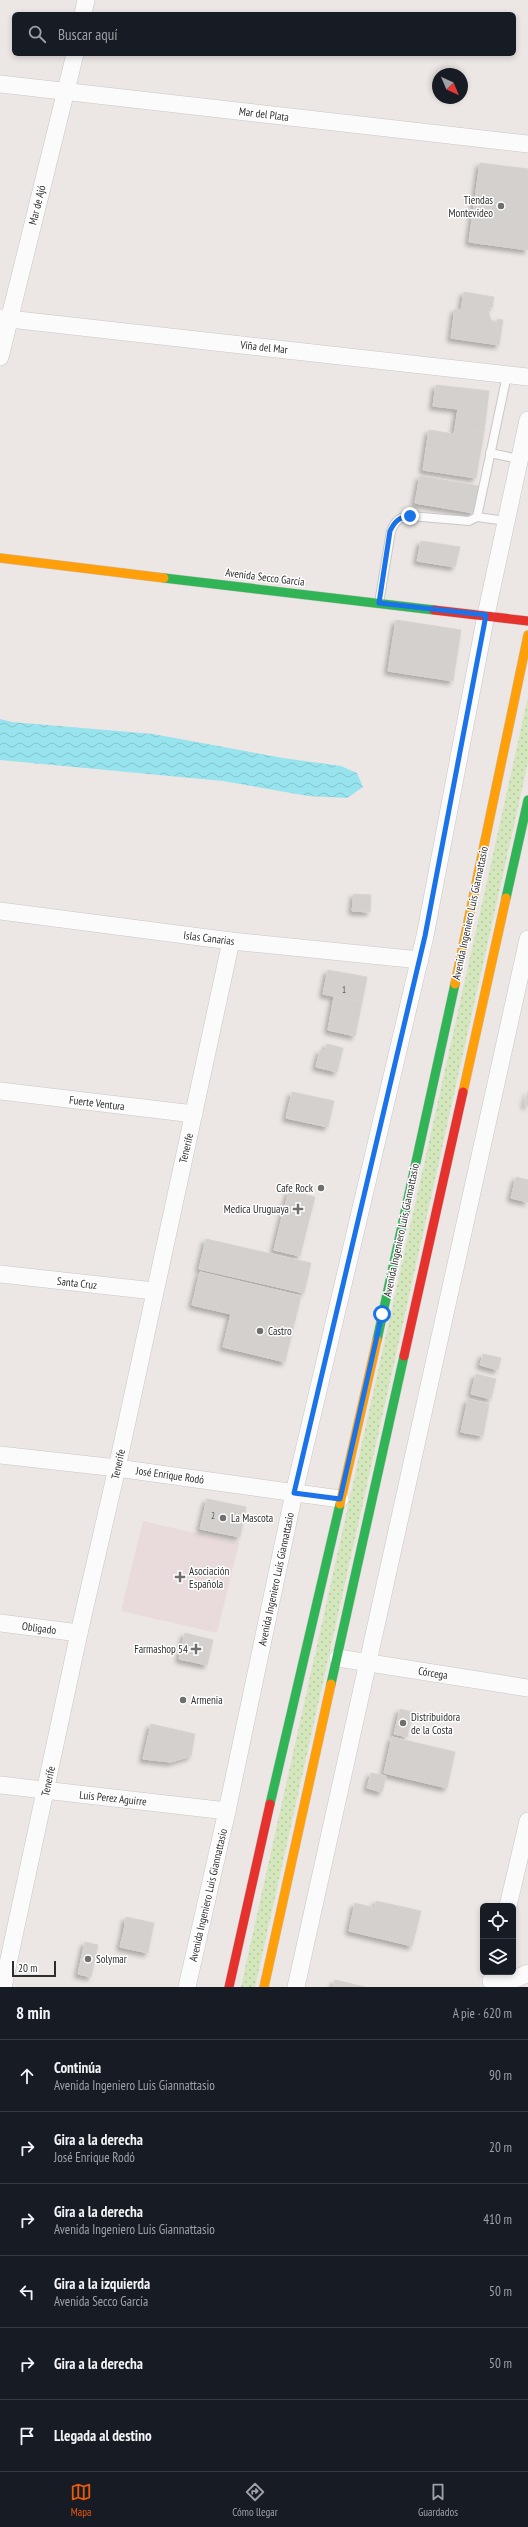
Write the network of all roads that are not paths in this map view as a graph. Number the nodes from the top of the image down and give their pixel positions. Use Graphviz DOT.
graph roads {
  1 [pos="86,0"];
  2 [pos="83,12"];
  3 [pos="75,56"];
  4 [pos="0,84"];
  5 [pos="67,92"];
  6 [pos="528,144"];
  7 [pos="5,318"];
  8 [pos="0,357"];
  9 [pos="506,375"];
  10 [pos="528,377"];
  11 [pos="528,420"];
  12 [pos="490,453"];
  13 [pos="519,460"];
  14 [pos="477,517"];
  15 [pos="506,521"];
  16 [pos="0,558"];
  17 [pos="379,603"];
  18 [pos="486,615"];
  19 [pos="528,621"];
  20 [pos="528,635"];
  21 [pos="528,800"];
  22 [pos="0,911"];
  23 [pos="528,939"];
  24 [pos="231,941"];
  25 [pos="420,960"];
  26 [pos="0,1091"];
  27 [pos="194,1114"];
  28 [pos="0,1274"];
  29 [pos="154,1291"];
  30 [pos="0,1455"];
  31 [pos="117,1468"];
  32 [pos="294,1493"];
  33 [pos="340,1499"];
  34 [pos="0,1623"];
  35 [pos="78,1633"];
  36 [pos="338,1658"];
  37 [pos="368,1663"];
  38 [pos="528,1688"];
  39 [pos="0,1785"];
  40 [pos="46,1791"];
  41 [pos="227,1811"];
  42 [pos="528,1821"];
  43 [pos="509,1903"];
  44 [pos="5,1956"];
  45 [pos="528,1974"];
  46 [pos="491,1980"];
  47 [pos="3,1987"];
  48 [pos="187,1987"];
  49 [pos="229,1987"];
  50 [pos="264,1987"];
  51 [pos="296,1987"];
  1 -- 2 [label="street"];
  3 -- 5 [label="street, Mar de Ajó"];
  4 -- 5 [label="street, Mar del Plata"];
  5 -- 6 [label="street, Mar del Plata"];
  5 -- 7 [label="street, Mar de Ajó"];
  7 -- 8 [label="street, Mar de Ajó"];
  7 -- 9 [label="street, Viña del Mar"];
  9 -- 10 [label="street, Viña del Mar"];
  9 -- 12 [label="lane"];
  11 -- 13 [label="street, Avenida Ingeniero Luis Giannattasio"];
  12 -- 13 [label="lane"];
  12 -- 14 [label="lane"];
  13 -- 15 [label="street, Avenida Ingeniero Luis Giannattasio"];
  14 -- 15 [label="lane"];
  14 -- 17 [label="lane"];
  15 -- 18 [label="street, Avenida Ingeniero Luis Giannattasio"];
  16 -- 17 [label="main road, Avenida Secco García"];
  17 -- 18 [label="main road, Avenida Secco García"];
  18 -- 19 [label="main road, Avenida Secco García"];
  18 -- 25 [label="street, Avenida Ingeniero Luis Giannattasio"];
  20 -- 33 [label="main road, Avenida Ingeniero Luis Giannattasio"];
  21 -- 36 [label="main road"];
  22 -- 24 [label="street, Islas Canarias"];
  23 -- 37 [label="street"];
  24 -- 25 [label="street, Islas Canarias"];
  24 -- 27 [label="street, Tenerife"];
  25 -- 32 [label="street, Avenida Ingeniero Luis Giannattasio"];
  26 -- 27 [label="street, Fuerte Ventura"];
  27 -- 29 [label="street, Tenerife"];
  28 -- 29 [label="street, Santa Cruz"];
  29 -- 31 [label="street, Tenerife"];
  30 -- 31 [label="street, José Enrique Rodó"];
  31 -- 32 [label="street, José Enrique Rodó"];
  31 -- 35 [label="street, Tenerife"];
  32 -- 33 [label="street, José Enrique Rodó"];
  32 -- 41 [label="street, Avenida Ingeniero Luis Giannattasio"];
  33 -- 49 [label="main road, Avenida Ingeniero Luis Giannattasio"];
  34 -- 35 [label="street, Obligado"];
  35 -- 40 [label="street, Tenerife"];
  36 -- 37 [label="street, Córcega"];
  36 -- 50 [label="main road"];
  37 -- 38 [label="street, Córcega"];
  37 -- 51 [label="street"];
  39 -- 40 [label="street, Luis Perez Aguirre"];
  40 -- 41 [label="street, Luis Perez Aguirre"];
  40 -- 44 [label="street, Tenerife"];
  41 -- 48 [label="street, Avenida Ingeniero Luis Giannattasio"];
  42 -- 43 [label="street"];
  44 -- 47 [label="street, Tenerife"];
  45 -- 46 [label="street"];
}
